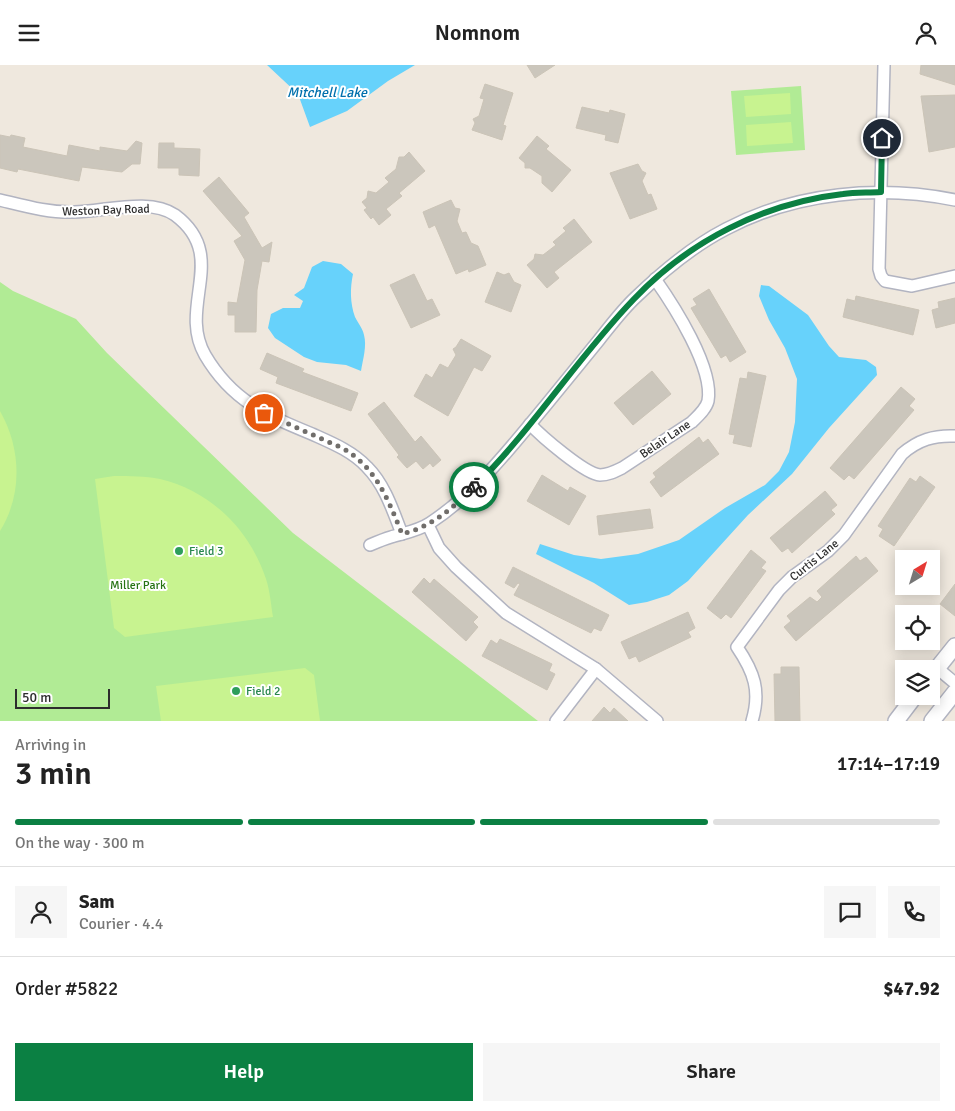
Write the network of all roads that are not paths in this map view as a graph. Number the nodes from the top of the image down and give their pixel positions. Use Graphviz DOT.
graph roads {
  1 [pos="884,65"];
  2 [pos="881,192"];
  3 [pos="0,200"];
  4 [pos="955,200"];
  5 [pos="955,277"];
  6 [pos="655,279"];
  7 [pos="530,424"];
  8 [pos="955,436"];
  9 [pos="428,525"];
  10 [pos="402,534"];
  11 [pos="370,545"];
  12 [pos="955,646"];
  13 [pos="940,665"];
  14 [pos="596,669"];
  15 [pos="940,675"];
  16 [pos="955,683"];
  17 [pos="955,692"];
  18 [pos="908,705"];
  19 [pos="556,721"];
  20 [pos="657,721"];
  21 [pos="752,721"];
  22 [pos="896,721"];
  23 [pos="932,721"];
  1 -- 2 [label="street"];
  2 -- 4 [label="street"];
  2 -- 5 [label="street"];
  2 -- 6 [label="street"];
  3 -- 10 [label="street, Weston Bay Road"];
  6 -- 7 [label="street"];
  6 -- 7 [label="street, Belair Lane"];
  7 -- 9 [label="street"];
  8 -- 21 [label="street, Curtis Lane"];
  9 -- 10 [label="street"];
  9 -- 14 [label="street"];
  10 -- 11 [label="street"];
  12 -- 13 [label="main road"];
  14 -- 19 [label="street"];
  14 -- 20 [label="street"];
  15 -- 16 [label="street"];
  17 -- 23 [label="main road"];
  18 -- 22 [label="main road"];
}
